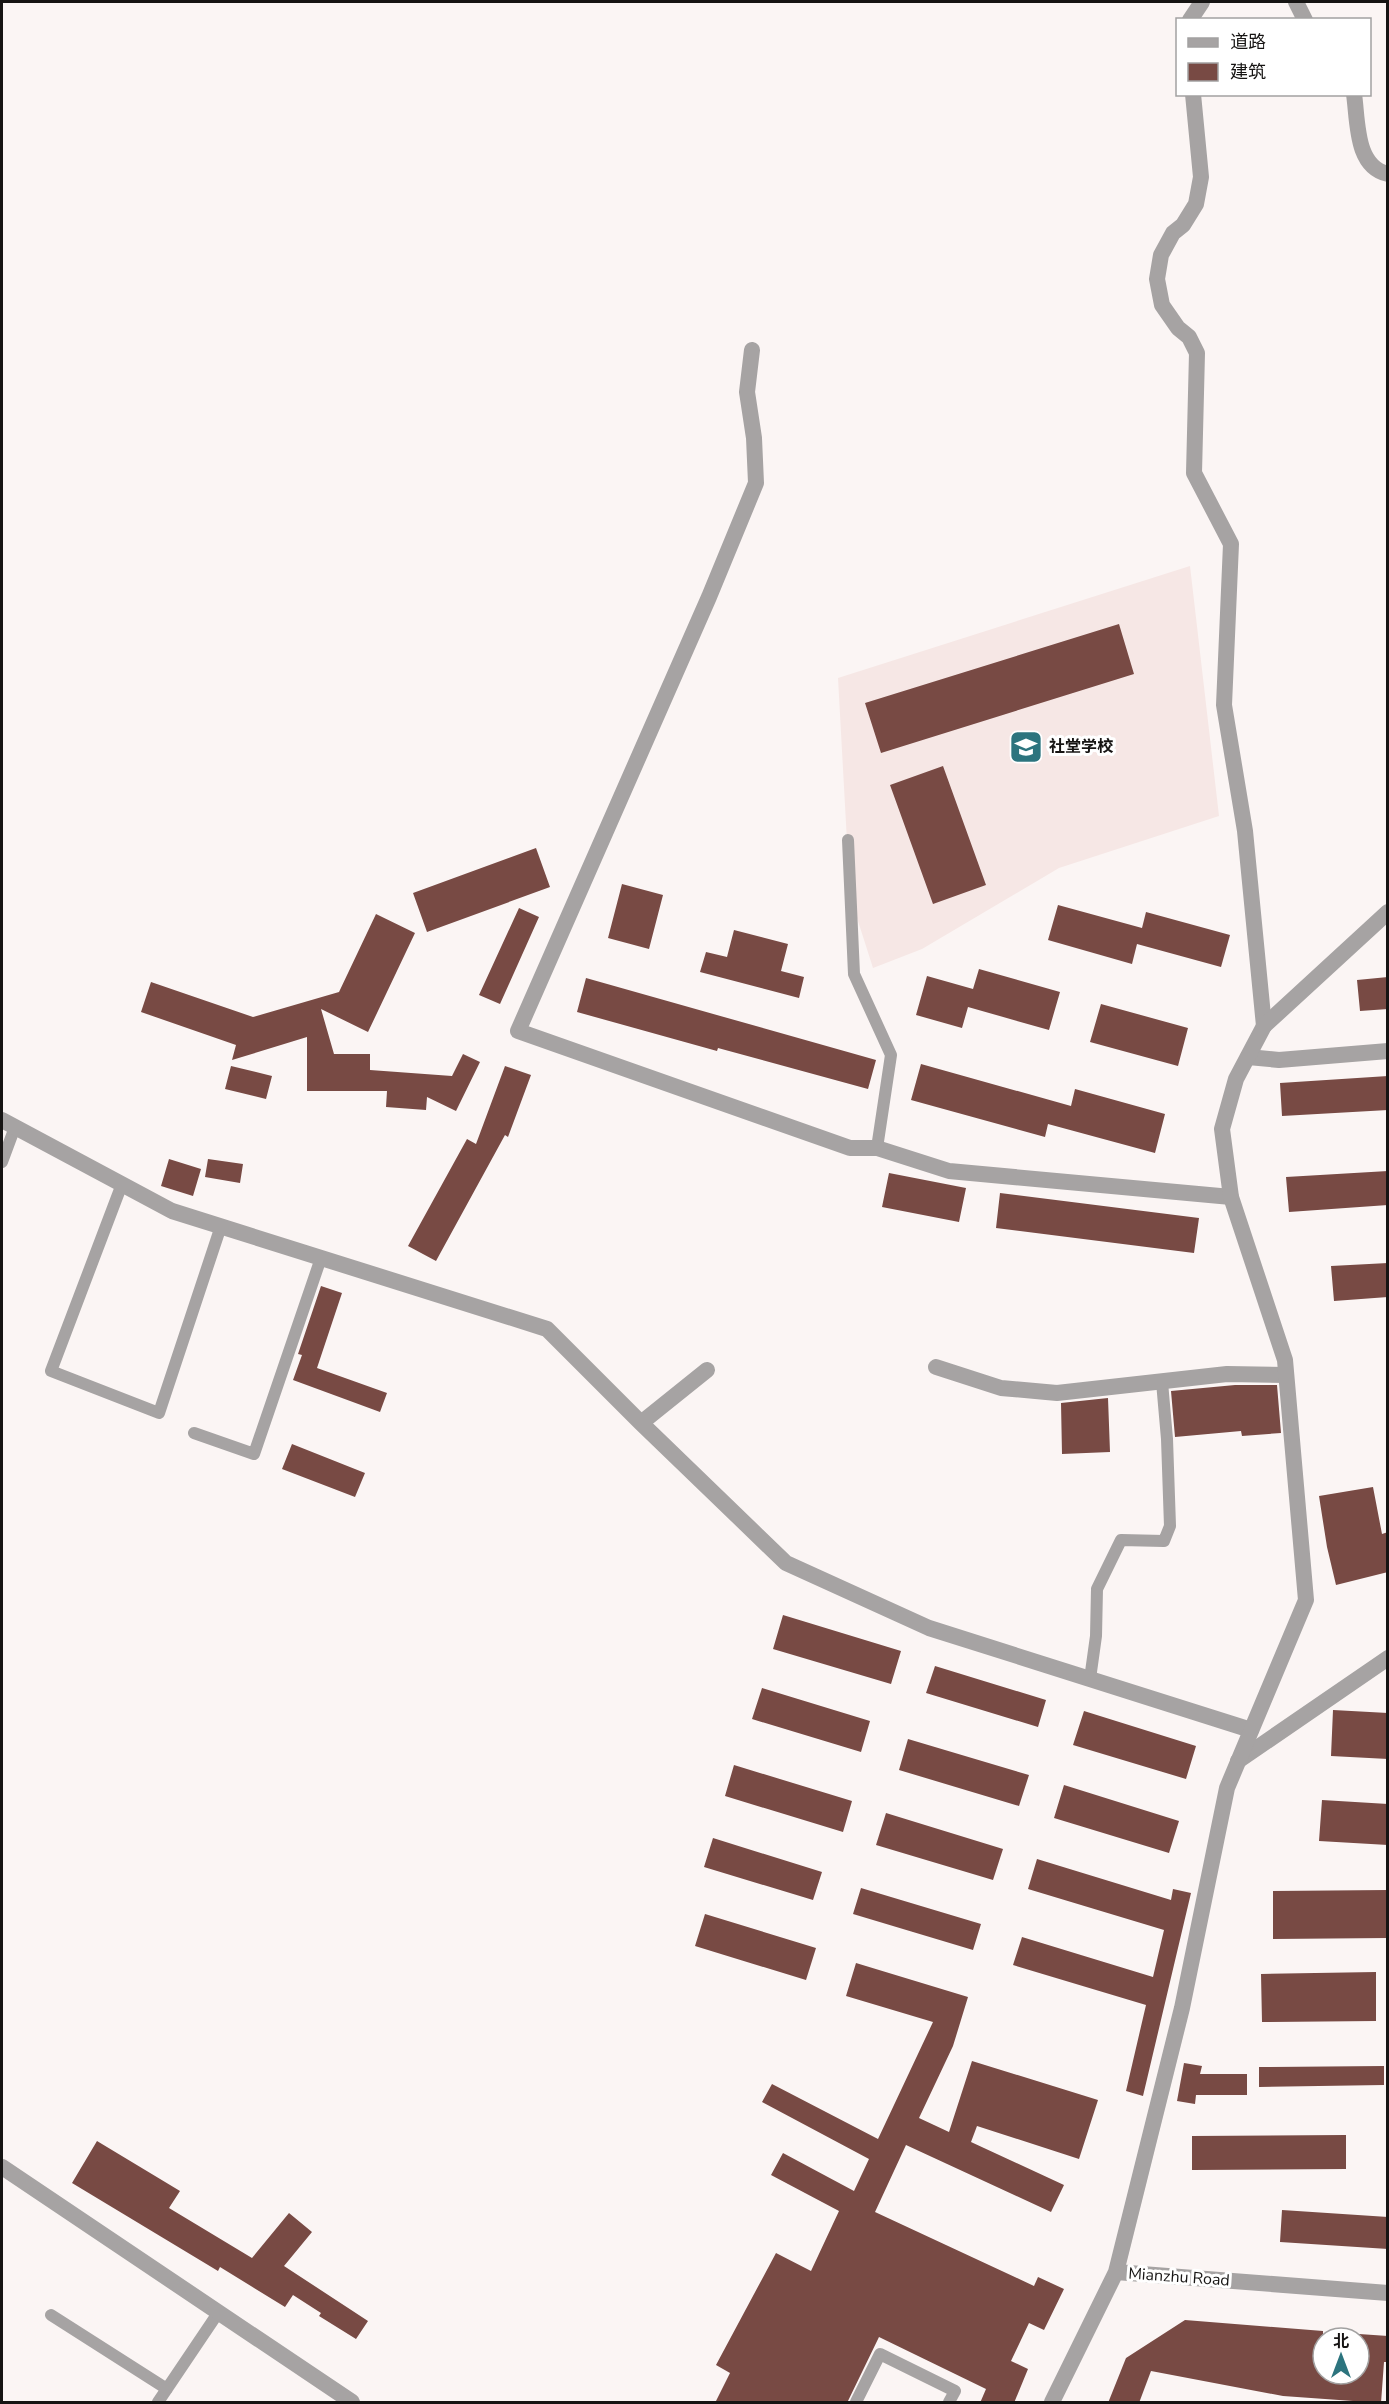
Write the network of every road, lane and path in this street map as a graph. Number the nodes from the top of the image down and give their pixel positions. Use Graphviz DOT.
graph roads {
  1 [pos="1202,2"];
  2 [pos="1296,2"];
  3 [pos="1191,18"];
  4 [pos="1304,18"];
  5 [pos="1193,96"];
  6 [pos="1354,96"];
  7 [pos="1388,174"];
  8 [pos="752,350"];
  9 [pos="848,840"];
  10 [pos="1388,912"];
  11 [pos="1264,1026"];
  12 [pos="1388,1051"];
  13 [pos="1248,1057"];
  14 [pos="8,1124"];
  15 [pos="877,1148"];
  16 [pos="2,1162"];
  17 [pos="122,1184"];
  18 [pos="1231,1197"];
  19 [pos="221,1226"];
  20 [pos="321,1258"];
  21 [pos="936,1367"];
  22 [pos="707,1370"];
  23 [pos="1286,1375"];
  24 [pos="1162,1382"];
  25 [pos="640,1423"];
  26 [pos="194,1433"];
  27 [pos="1388,1658"];
  28 [pos="1090,1679"];
  29 [pos="1251,1730"];
  30 [pos="1238,1761"];
  31 [pos="2,2167"];
  32 [pos="1116,2272"];
  33 [pos="1388,2293"];
  34 [pos="218,2313"];
  35 [pos="51,2315"];
  36 [pos="167,2389"];
  37 [pos="350,2402"];
  38 [pos="158,2403"];
  39 [pos="856,2403"];
  40 [pos="949,2403"];
  41 [pos="1052,2403"];
  1 -- 3 [label="street"];
  2 -- 4 [label="street"];
  5 -- 11 [label="street"];
  6 -- 7 [label="street"];
  8 -- 15 [label="street"];
  9 -- 15 [label="lane"];
  10 -- 11 [label="street"];
  11 -- 13 [label="street"];
  12 -- 13 [label="street"];
  13 -- 18 [label="street"];
  14 -- 16 [label="lane"];
  14 -- 17 [label="street"];
  15 -- 18 [label="street"];
  17 -- 19 [label="street"];
  17 -- 19 [label="lane"];
  18 -- 23 [label="street"];
  19 -- 20 [label="street"];
  20 -- 25 [label="street"];
  20 -- 26 [label="lane"];
  21 -- 24 [label="street"];
  22 -- 25 [label="street"];
  23 -- 24 [label="street"];
  23 -- 29 [label="street"];
  24 -- 28 [label="lane"];
  25 -- 28 [label="street"];
  27 -- 30 [label="street"];
  28 -- 29 [label="street"];
  29 -- 30 [label="street"];
  30 -- 32 [label="street"];
  31 -- 34 [label="street"];
  32 -- 33 [label="street, Mianzhu Road"];
  32 -- 41 [label="street, Mianzhu Road"];
  34 -- 36 [label="lane"];
  34 -- 37 [label="street"];
  35 -- 36 [label="lane"];
  36 -- 38 [label="lane"];
  39 -- 40 [label="lane"];
}
